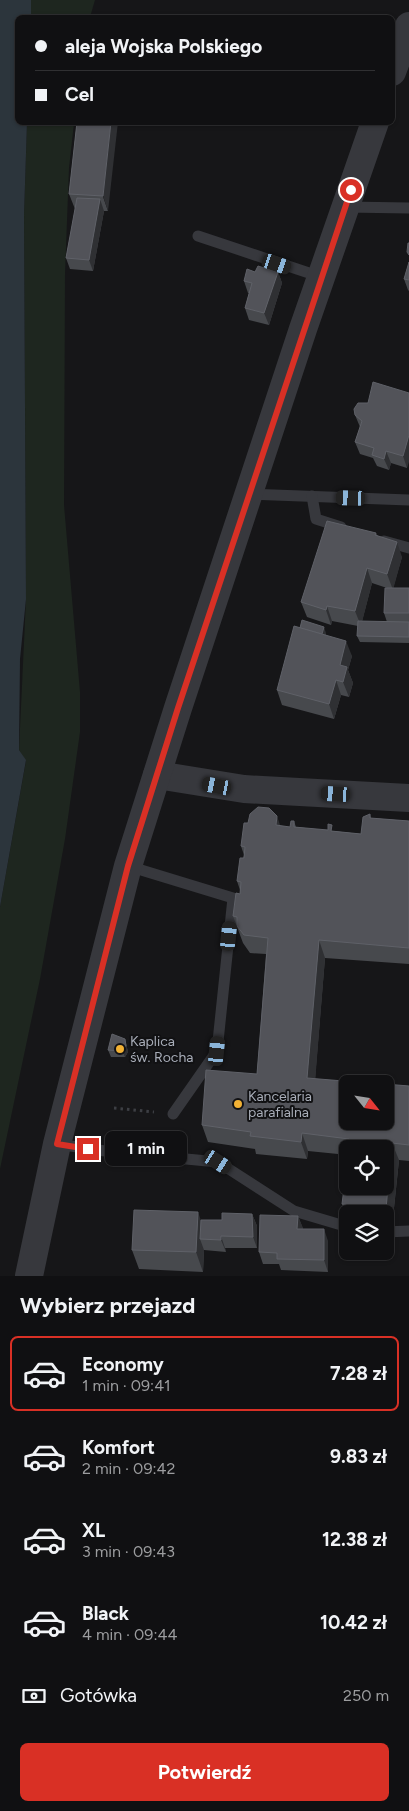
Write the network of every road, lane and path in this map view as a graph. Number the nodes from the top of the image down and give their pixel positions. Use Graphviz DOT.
graph roads {
  1 [pos="409,26"];
  2 [pos="395,64"];
  3 [pos="374,125"];
  4 [pos="345,207"];
  5 [pos="409,208"];
  6 [pos="198,236"];
  7 [pos="321,277"];
  8 [pos="250,494"];
  9 [pos="312,496"];
  10 [pos="409,500"];
  11 [pos="353,531"];
  12 [pos="372,537"];
  13 [pos="409,548"];
  14 [pos="157,775"];
  15 [pos="409,798"];
  16 [pos="128,866"];
  17 [pos="114,1108"];
  18 [pos="173,1114"];
  19 [pos="57,1144"];
  20 [pos="339,1224"];
  21 [pos="409,1230"];
  22 [pos="394,1231"];
  23 [pos="29,1276"];
  1 -- 2 [label="street"];
  3 -- 4 [label="street"];
  4 -- 5 [label="lane"];
  4 -- 7 [label="street"];
  6 -- 7 [label="lane"];
  7 -- 8 [label="street"];
  8 -- 9 [label="lane"];
  8 -- 14 [label="street"];
  9 -- 10 [label="lane"];
  9 -- 11 [label="lane"];
  12 -- 13 [label="lane"];
  14 -- 15 [label="street"];
  14 -- 16 [label="street"];
  16 -- 18 [label="lane"];
  16 -- 19 [label="street"];
  17 -- 18 [label="path"];
  19 -- 20 [label="lane"];
  19 -- 23 [label="street"];
  21 -- 22 [label="lane"];
}
